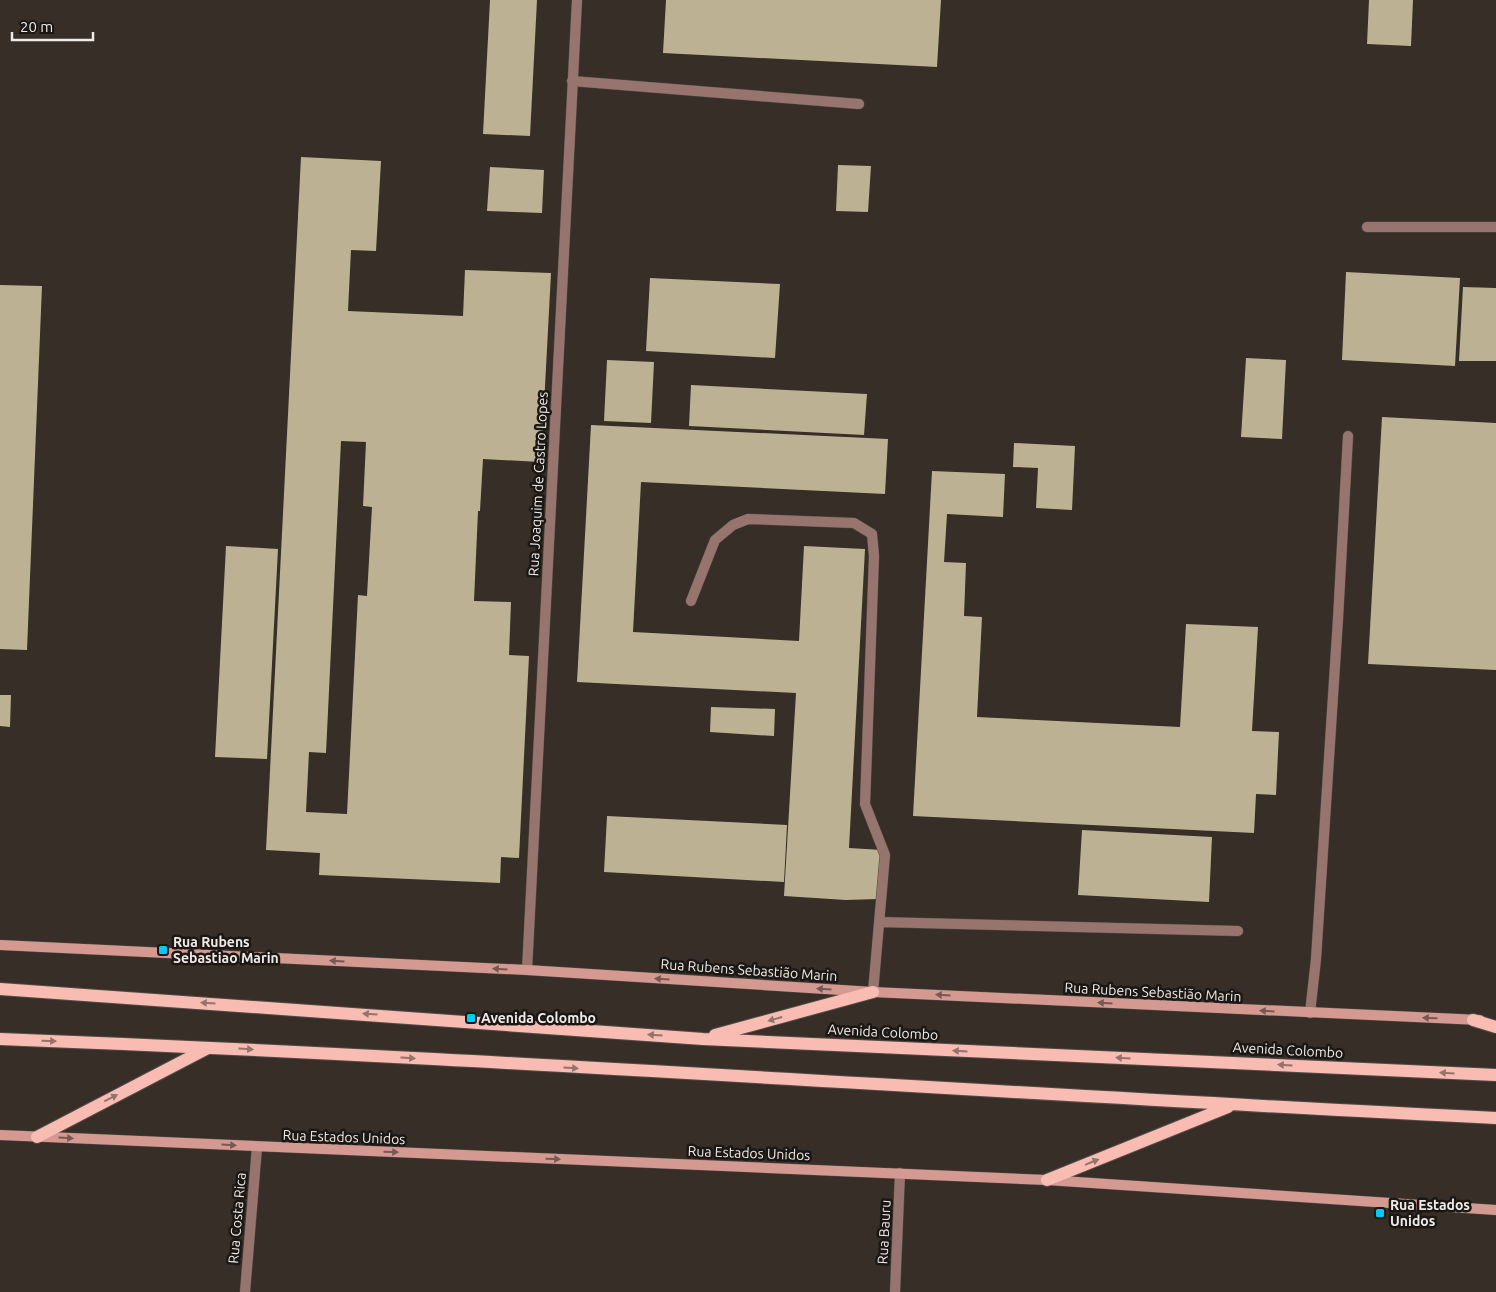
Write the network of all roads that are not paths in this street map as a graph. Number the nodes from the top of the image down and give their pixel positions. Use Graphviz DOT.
graph roads {
  1 [pos="576,0"];
  2 [pos="572,81"];
  3 [pos="859,104"];
  4 [pos="1367,227"];
  5 [pos="1496,227"];
  6 [pos="1348,436"];
  7 [pos="690,601"];
  8 [pos="879,922"];
  9 [pos="1238,931"];
  10 [pos="0,945"];
  11 [pos="527,970"];
  12 [pos="2,989"];
  13 [pos="873,992"];
  14 [pos="1310,1013"];
  15 [pos="1473,1020"];
  16 [pos="1496,1021"];
  17 [pos="1496,1027"];
  18 [pos="0,1039"];
  19 [pos="703,1039"];
  20 [pos="210,1047"];
  21 [pos="1496,1075"];
  22 [pos="1233,1106"];
  23 [pos="1496,1118"];
  24 [pos="0,1135"];
  25 [pos="37,1137"];
  26 [pos="257,1147"];
  27 [pos="900,1173"];
  28 [pos="1047,1180"];
  29 [pos="1496,1210"];
  30 [pos="245,1292"];
  31 [pos="895,1292"];
  1 -- 2 [label="street, Rua Joaquim de Castro Lopes"];
  2 -- 3 [label="street"];
  2 -- 11 [label="street, Rua Joaquim de Castro Lopes"];
  4 -- 5 [label="street"];
  6 -- 14 [label="street"];
  7 -- 8 [label="street"];
  8 -- 9 [label="street"];
  8 -- 13 [label="street"];
  11 -- 10 [label="street, Rua Rubens Sebastião Marin, one-way"];
  13 -- 11 [label="street, Rua Rubens Sebastião Marin, one-way"];
  19 -- 12 [label="main road, Avenida Colombo, one-way"];
  14 -- 13 [label="street, Rua Rubens Sebastião Marin, one-way"];
  13 -- 19 [label="main road, one-way"];
  15 -- 14 [label="street, Rua Rubens Sebastião Marin, one-way"];
  15 -- 16 [label="street, Rua Rubens Sebastião Marin"];
  15 -- 17 [label="main road"];
  18 -- 20 [label="main road, one-way"];
  21 -- 19 [label="main road, Avenida Colombo, one-way"];
  20 -- 22 [label="main road, one-way"];
  25 -- 20 [label="main road, one-way"];
  22 -- 23 [label="main road"];
  28 -- 22 [label="main road, one-way"];
  24 -- 25 [label="street, Rua Estados Unidos"];
  25 -- 26 [label="street, Rua Estados Unidos, one-way"];
  26 -- 27 [label="street, Rua Estados Unidos, one-way"];
  26 -- 30 [label="street, Rua Costa Rica"];
  27 -- 28 [label="street, Rua Estados Unidos"];
  27 -- 31 [label="street, Rua Bauru"];
  28 -- 29 [label="street, Rua Estados Unidos"];
}
